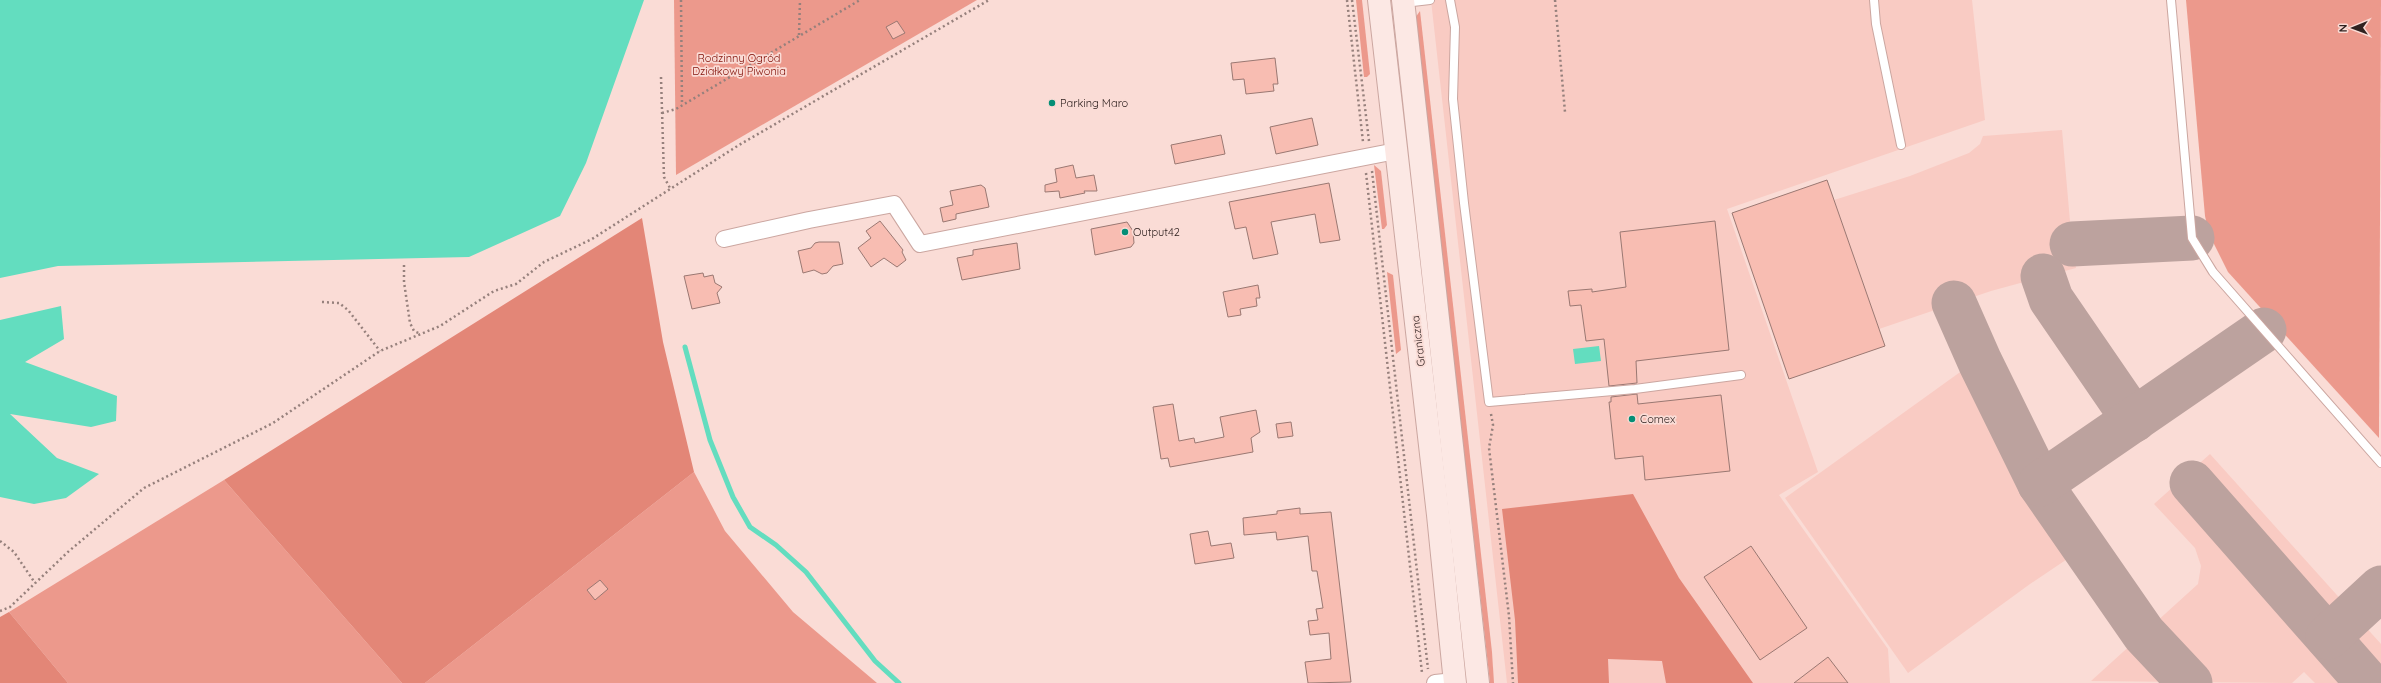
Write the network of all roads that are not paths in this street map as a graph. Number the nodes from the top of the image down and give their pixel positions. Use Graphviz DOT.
graph roads {
  1 [pos="1379,0"];
  2 [pos="1430,0"];
  3 [pos="1450,0"];
  4 [pos="1874,0"];
  5 [pos="2171,0"];
  6 [pos="1403,2"];
  7 [pos="1902,145"];
  8 [pos="1396,150"];
  9 [pos="724,239"];
  10 [pos="1741,375"];
  11 [pos="2381,463"];
  12 [pos="1439,680"];
  13 [pos="1478,683"];
  1 -- 8 [label="main road, Graniczna"];
  2 -- 6 [label="lane"];
  3 -- 10 [label="lane"];
  4 -- 7 [label="lane"];
  5 -- 11 [label="lane"];
  6 -- 13 [label="main road, Graniczna"];
  8 -- 9 [label="street"];
  8 -- 12 [label="main road, Graniczna"];
}
